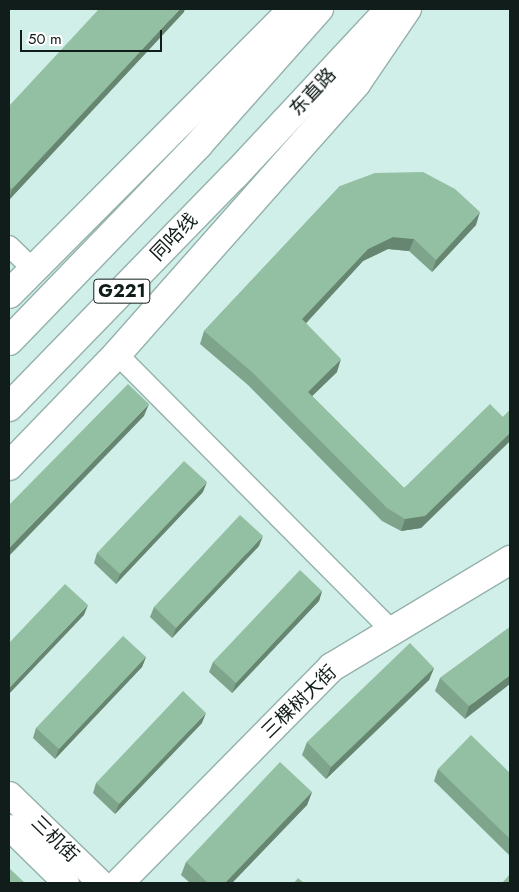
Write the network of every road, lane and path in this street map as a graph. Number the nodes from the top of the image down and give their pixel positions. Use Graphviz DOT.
graph roads {
  1 [pos="319,9"];
  2 [pos="390,9"];
  3 [pos="407,9"];
  4 [pos="286,11"];
  5 [pos="235,175"];
  6 [pos="9,246"];
  7 [pos="33,269"];
  8 [pos="9,294"];
  9 [pos="9,341"];
  10 [pos="117,354"];
  11 [pos="9,407"];
  12 [pos="9,466"];
  13 [pos="510,560"];
  14 [pos="391,630"];
  15 [pos="9,794"];
  16 [pos="9,828"];
  17 [pos="66,883"];
  18 [pos="101,883"];
  19 [pos="119,883"];
  1 -- 9 [label="main road, G221"];
  2 -- 5 [label="main road, 东直路 / G221"];
  3 -- 10 [label="main road"];
  4 -- 7 [label="main road"];
  5 -- 11 [label="main road, 同哈线 / G221"];
  6 -- 7 [label="street"];
  7 -- 8 [label="main road"];
  10 -- 12 [label="main road"];
  10 -- 14 [label="street"];
  13 -- 14 [label="main road, 三棵树大街"];
  14 -- 19 [label="main road, 三棵树大街"];
  15 -- 18 [label="street, 三机街"];
  16 -- 17 [label="street, 三机街"];
}
